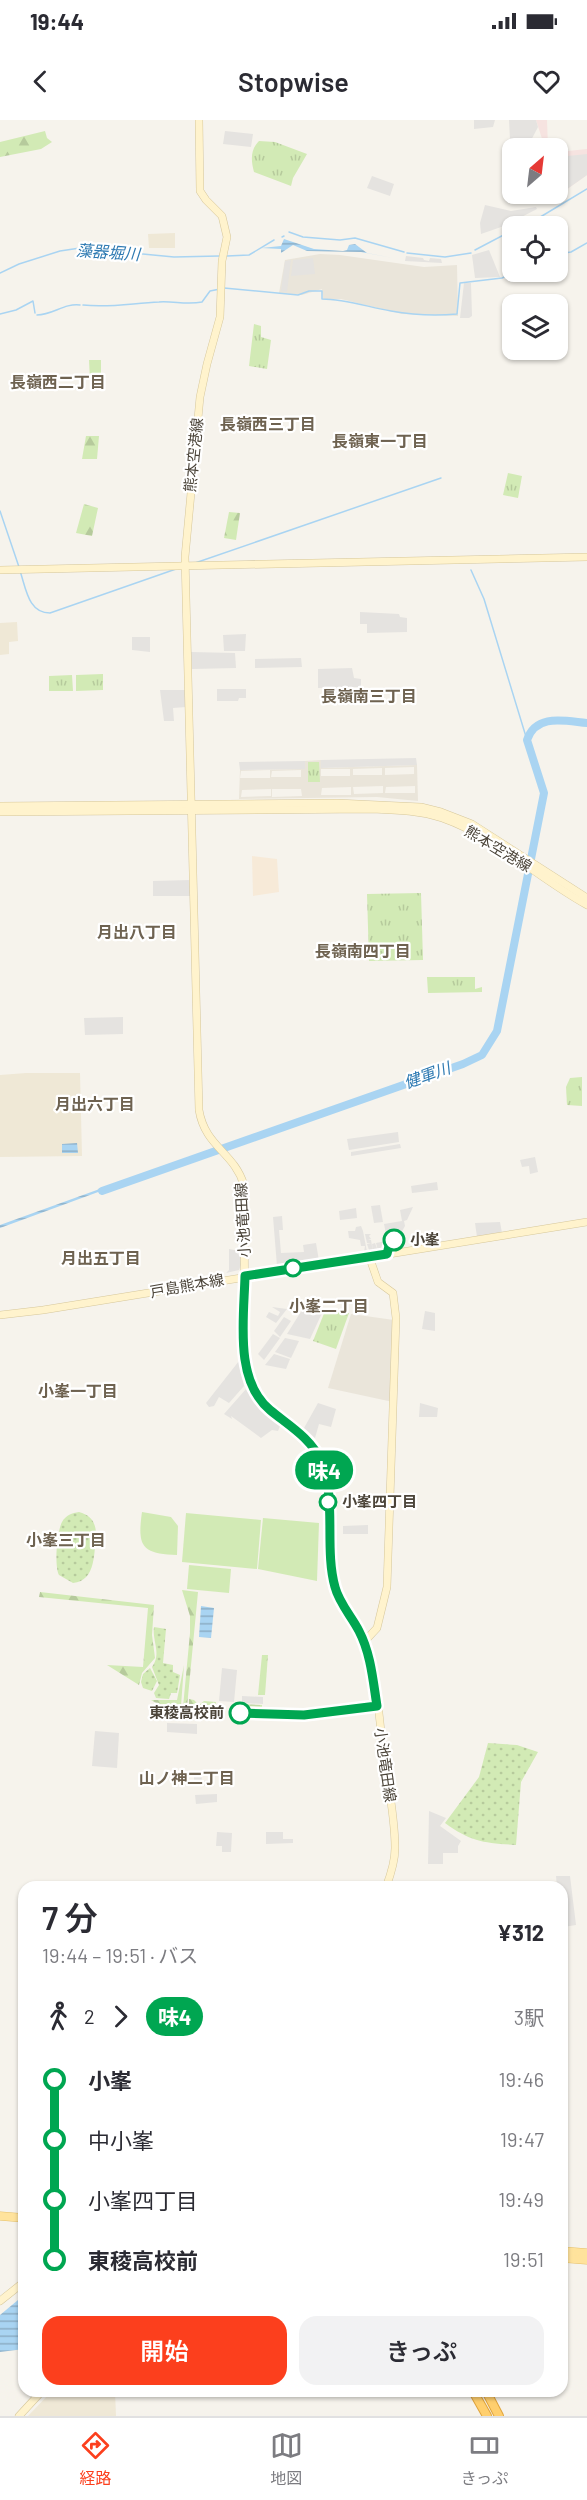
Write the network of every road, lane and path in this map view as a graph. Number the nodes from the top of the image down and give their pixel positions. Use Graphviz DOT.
graph roads {
  1 [pos="199,120"];
  2 [pos="587,557"];
  3 [pos="185,566"];
  4 [pos="0,570"];
  5 [pos="0,806"];
  6 [pos="192,807"];
  7 [pos="0,812"];
  8 [pos="587,898"];
  9 [pos="587,905"];
  10 [pos="587,1222"];
  11 [pos="369,1256"];
  12 [pos="245,1276"];
  13 [pos="0,1315"];
  14 [pos="364,1642"];
  15 [pos="388,1881"];
  16 [pos="0,2211"];
  17 [pos="18,2212"];
  18 [pos="0,2216"];
  19 [pos="18,2218"];
  20 [pos="568,2251"];
  21 [pos="587,2253"];
  22 [pos="568,2258"];
  23 [pos="587,2260"];
  24 [pos="18,2287"];
  25 [pos="0,2301"];
  26 [pos="36,2397"];
  27 [pos="476,2397"];
  28 [pos="489,2397"];
  29 [pos="498,2414"];
  30 [pos="19,2416"];
  31 [pos="487,2416"];
  1 -- 3 [label="main road, 熊本空港線"];
  2 -- 3 [label="main road"];
  3 -- 4 [label="main road"];
  3 -- 6 [label="main road, 熊本空港線"];
  5 -- 6 [label="main road"];
  6 -- 7 [label="main road"];
  6 -- 8 [label="main road, 熊本空港線"];
  6 -- 9 [label="main road, 熊本空港線"];
  6 -- 12 [label="main road, 小池竜田線"];
  10 -- 11 [label="main road, 戸島熊本線"];
  11 -- 12 [label="main road, 戸島熊本線"];
  11 -- 14 [label="main road"];
  12 -- 13 [label="main road, 戸島熊本線"];
  12 -- 14 [label="main road, 小池竜田線"];
  14 -- 15 [label="main road, 小池竜田線"];
  16 -- 17 [label="main road"];
  18 -- 19 [label="main road"];
  20 -- 21 [label="main road"];
  22 -- 23 [label="main road"];
  24 -- 25 [label="main road"];
  26 -- 30 [label="main road"];
  27 -- 31 [label="highway"];
  28 -- 29 [label="highway"];
}
